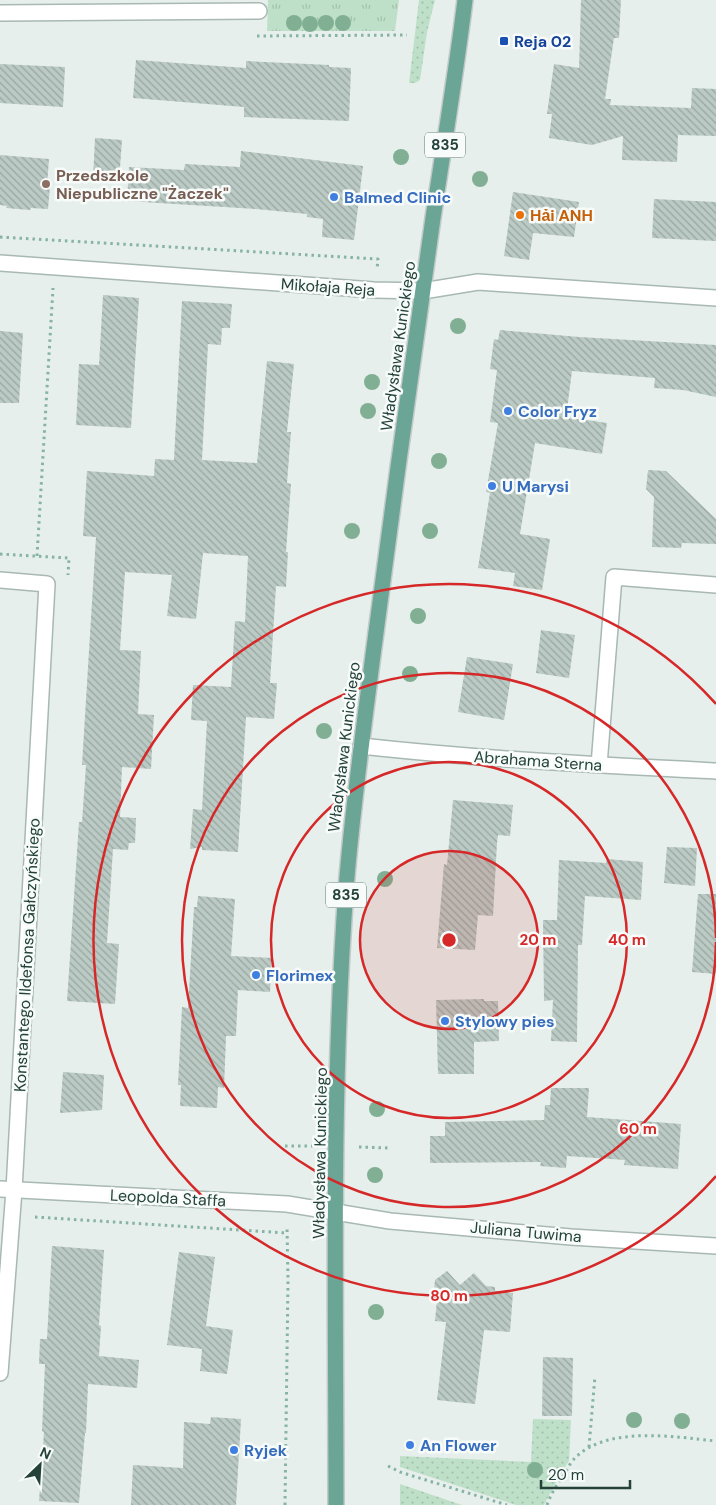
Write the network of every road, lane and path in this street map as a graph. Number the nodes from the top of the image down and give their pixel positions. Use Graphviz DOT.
graph roads {
  1 [pos="465,0"];
  2 [pos="259,10"];
  3 [pos="0,13"];
  4 [pos="0,237"];
  5 [pos="378,259"];
  6 [pos="0,263"];
  7 [pos="54,268"];
  8 [pos="423,291"];
  9 [pos="716,298"];
  10 [pos="37,556"];
  11 [pos="0,580"];
  12 [pos="716,585"];
  13 [pos="361,746"];
  14 [pos="599,765"];
  15 [pos="716,771"];
  16 [pos="7,1189"];
  17 [pos="336,1211"];
  18 [pos="12,1215"];
  19 [pos="716,1246"];
  20 [pos="0,1373"];
  21 [pos="595,1376"];
  22 [pos="716,1440"];
  23 [pos="589,1448"];
  24 [pos="388,1466"];
  25 [pos="285,1505"];
  26 [pos="336,1505"];
  27 [pos="507,1505"];
  28 [pos="547,1505"];
  1 -- 8 [label="main road, Władysława Kunickiego / 835"];
  2 -- 3 [label="street"];
  4 -- 5 [label="path"];
  6 -- 7 [label="street, Mikołaja Reja"];
  7 -- 8 [label="street, Mikołaja Reja"];
  7 -- 10 [label="path"];
  8 -- 9 [label="street, Mikołaja Reja"];
  8 -- 13 [label="main road, Władysława Kunickiego / 835"];
  11 -- 16 [label="street, Konstantego Ildefonsa Gałczyńskiego"];
  12 -- 14 [label="street"];
  13 -- 14 [label="street, Abrahama Sterna"];
  13 -- 17 [label="main road, Władysława Kunickiego / 835"];
  14 -- 15 [label="street, Abrahama Sterna"];
  16 -- 17 [label="street, Leopolda Staffa"];
  16 -- 18 [label="street, Konstantego Ildefonsa Gałczyńskiego"];
  17 -- 19 [label="street, Juliana Tuwima"];
  17 -- 26 [label="main road, Władysława Kunickiego / 835"];
  18 -- 20 [label="street, Konstantego Ildefonsa Gałczyńskiego"];
  18 -- 25 [label="path"];
  21 -- 23 [label="path"];
  22 -- 23 [label="path"];
  23 -- 28 [label="path"];
  24 -- 27 [label="path"];
}
